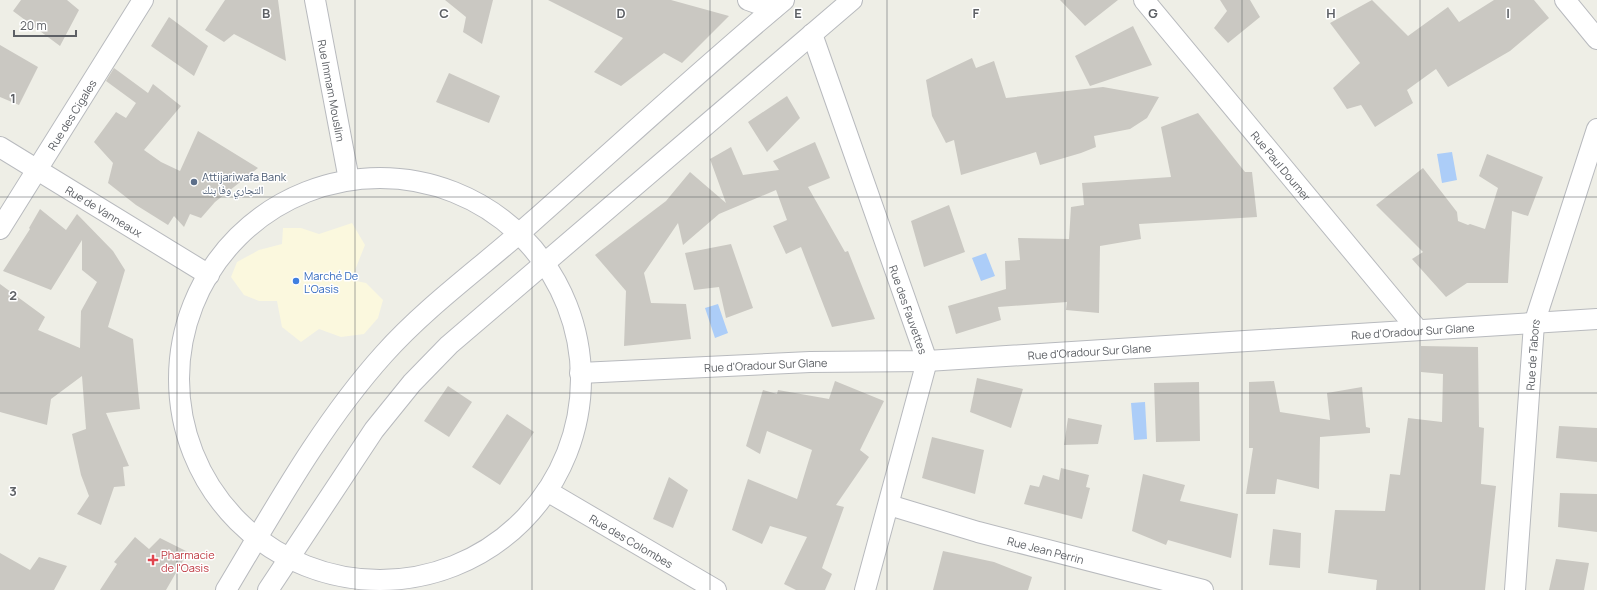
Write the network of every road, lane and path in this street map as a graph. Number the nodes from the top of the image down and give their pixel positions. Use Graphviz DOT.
graph roads {
  1 [pos="143,0"];
  2 [pos="315,0"];
  3 [pos="748,0"];
  4 [pos="852,0"];
  5 [pos="1144,0"];
  6 [pos="1565,0"];
  7 [pos="778,5"];
  8 [pos="812,34"];
  9 [pos="1597,39"];
  10 [pos="1597,130"];
  11 [pos="0,147"];
  12 [pos="37,169"];
  13 [pos="350,180"];
  14 [pos="0,229"];
  15 [pos="519,234"];
  16 [pos="545,263"];
  17 [pos="209,275"];
  18 [pos="1597,319"];
  19 [pos="1534,324"];
  20 [pos="1418,330"];
  21 [pos="927,361"];
  22 [pos="580,373"];
  23 [pos="546,491"];
  24 [pos="889,506"];
  25 [pos="257,538"];
  26 [pos="289,558"];
  27 [pos="410,584"];
  28 [pos="226,590"];
  29 [pos="268,590"];
  30 [pos="716,590"];
  31 [pos="865,590"];
  32 [pos="1203,590"];
  33 [pos="1515,590"];
  1 -- 12 [label="street, Rue des Cigales"];
  2 -- 13 [label="street, Rue Immam Mouslim"];
  3 -- 7 [label="street"];
  4 -- 8 [label="street"];
  5 -- 20 [label="street, Rue Paul Doumer"];
  6 -- 9 [label="street"];
  7 -- 15 [label="street"];
  8 -- 16 [label="street"];
  8 -- 21 [label="street, Rue des Fauvettes"];
  10 -- 19 [label="street, Rue de Tabors"];
  11 -- 12 [label="street, Rue de Vanneaux"];
  12 -- 14 [label="street, Rue des Cigales"];
  12 -- 17 [label="street, Rue de Vanneaux"];
  13 -- 15 [label="street"];
  13 -- 17 [label="street"];
  15 -- 16 [label="street"];
  15 -- 25 [label="street"];
  16 -- 22 [label="street"];
  16 -- 26 [label="street"];
  17 -- 25 [label="street"];
  18 -- 19 [label="street, Rue d'Oradour Sur Glane"];
  19 -- 20 [label="street, Rue d'Oradour Sur Glane"];
  19 -- 33 [label="street, Rue de Tabors"];
  20 -- 21 [label="street, Rue d'Oradour Sur Glane"];
  21 -- 22 [label="street, Rue d'Oradour Sur Glane"];
  21 -- 24 [label="street, Rue des Fauvettes"];
  22 -- 23 [label="street"];
  23 -- 27 [label="street"];
  23 -- 30 [label="street, Rue des Colombes"];
  24 -- 31 [label="street, Rue des Fauvettes"];
  24 -- 32 [label="street, Rue Jean Perrin"];
  25 -- 26 [label="street"];
  25 -- 28 [label="street"];
  26 -- 27 [label="street"];
  26 -- 29 [label="street"];
}
